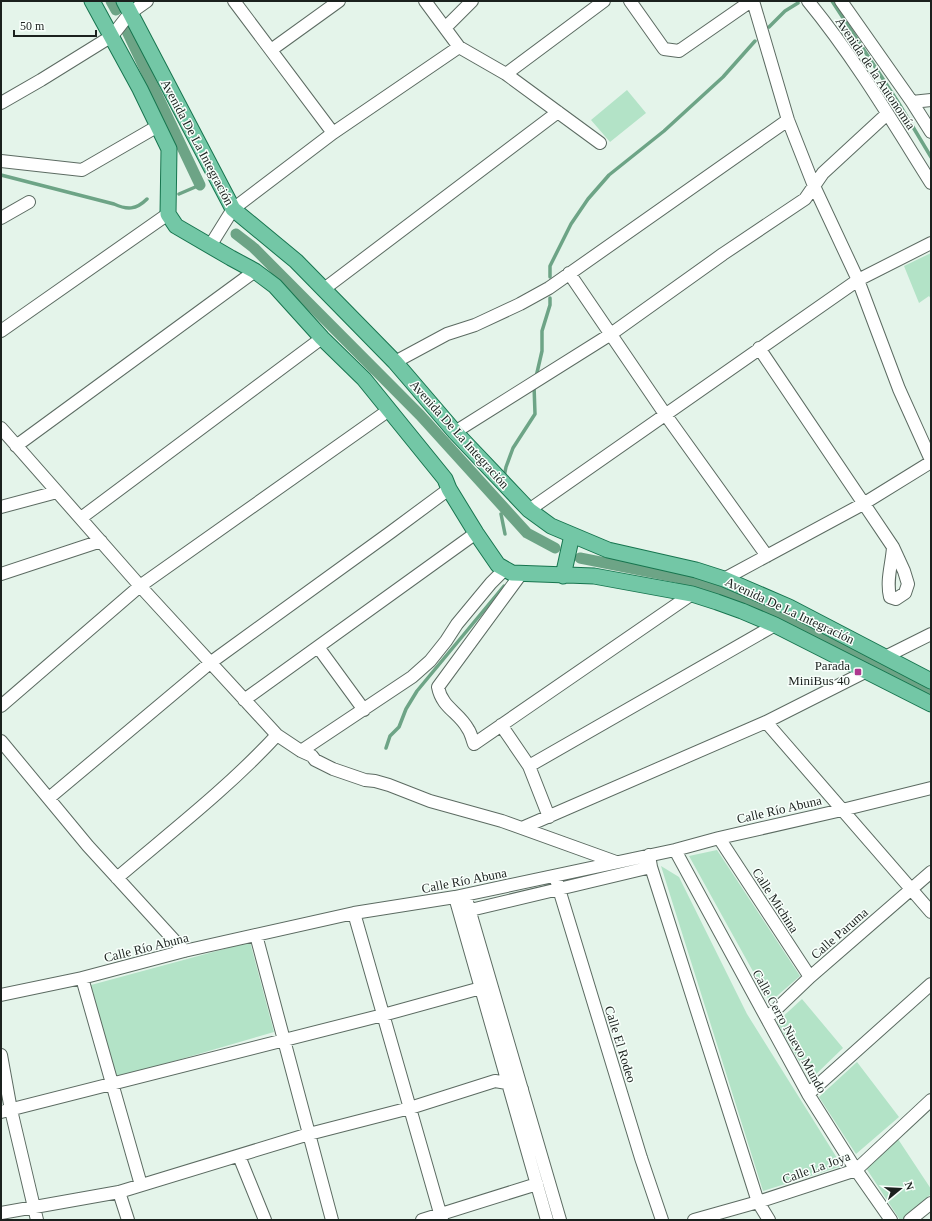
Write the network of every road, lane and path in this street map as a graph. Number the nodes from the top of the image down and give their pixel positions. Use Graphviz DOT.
graph roads {
  1 [pos="92,1"];
  2 [pos="147,1"];
  3 [pos="234,1"];
  4 [pos="339,1"];
  5 [pos="425,1"];
  6 [pos="472,1"];
  7 [pos="604,1"];
  8 [pos="630,1"];
  9 [pos="752,1"];
  10 [pos="808,1"];
  11 [pos="840,1"];
  12 [pos="127,7"];
  13 [pos="445,28"];
  14 [pos="112,36"];
  15 [pos="459,47"];
  16 [pos="271,50"];
  17 [pos="506,74"];
  18 [pos="931,100"];
  19 [pos="912,102"];
  20 [pos="1,103"];
  21 [pos="558,112"];
  22 [pos="887,114"];
  23 [pos="788,120"];
  24 [pos="158,126"];
  25 [pos="931,132"];
  26 [pos="333,133"];
  27 [pos="600,143"];
  28 [pos="1,160"];
  29 [pos="931,183"];
  30 [pos="814,186"];
  31 [pos="29,202"];
  32 [pos="233,209"];
  33 [pos="168,214"];
  34 [pos="1,218"];
  35 [pos="931,243"];
  36 [pos="210,246"];
  37 [pos="256,271"];
  38 [pos="569,273"];
  39 [pos="858,280"];
  40 [pos="324,289"];
  41 [pos="1,331"];
  42 [pos="611,334"];
  43 [pos="322,338"];
  44 [pos="759,348"];
  45 [pos="395,362"];
  46 [pos="389,410"];
  47 [pos="665,414"];
  48 [pos="2,431"];
  49 [pos="455,432"];
  50 [pos="16,446"];
  51 [pos="931,461"];
  52 [pos="449,488"];
  53 [pos="57,492"];
  54 [pos="863,504"];
  55 [pos="1,507"];
  56 [pos="529,510"];
  57 [pos="80,518"];
  58 [pos="476,534"];
  59 [pos="572,535"];
  60 [pos="101,541"];
  61 [pos="893,547"];
  62 [pos="767,556"];
  63 [pos="505,569"];
  64 [pos="3,574"];
  65 [pos="521,574"];
  66 [pos="563,576"];
  67 [pos="724,579"];
  68 [pos="140,586"];
  69 [pos="692,594"];
  70 [pos="776,626"];
  71 [pos="931,634"];
  72 [pos="318,647"];
  73 [pos="885,657"];
  74 [pos="210,663"];
  75 [pos="867,671"];
  76 [pos="931,681"];
  77 [pos="244,700"];
  78 [pos="931,704"];
  79 [pos="1,706"];
  80 [pos="364,710"];
  81 [pos="766,722"];
  82 [pos="501,725"];
  83 [pos="277,735"];
  84 [pos="1,741"];
  85 [pos="301,751"];
  86 [pos="528,766"];
  87 [pos="931,788"];
  88 [pos="49,798"];
  89 [pos="842,810"];
  90 [pos="548,817"];
  91 [pos="522,828"];
  92 [pos="719,838"];
  93 [pos="675,850"];
  94 [pos="650,861"];
  95 [pos="616,862"];
  96 [pos="931,872"];
  97 [pos="555,876"];
  98 [pos="116,878"];
  99 [pos="559,888"];
  100 [pos="912,890"];
  101 [pos="460,896"];
  102 [pos="464,911"];
  103 [pos="931,912"];
  104 [pos="354,913"];
  105 [pos="256,935"];
  106 [pos="184,951"];
  107 [pos="810,977"];
  108 [pos="82,978"];
  109 [pos="931,984"];
  110 [pos="481,988"];
  111 [pos="1,995"];
  112 [pos="383,1015"];
  113 [pos="767,1018"];
  114 [pos="284,1040"];
  115 [pos="1,1055"];
  116 [pos="507,1083"];
  117 [pos="112,1084"];
  118 [pos="522,1089"];
  119 [pos="808,1094"];
  120 [pos="931,1100"];
  121 [pos="410,1108"];
  122 [pos="6,1111"];
  123 [pos="309,1134"];
  124 [pos="239,1156"];
  125 [pos="856,1170"];
  126 [pos="537,1184"];
  127 [pos="141,1186"];
  128 [pos="119,1192"];
  129 [pos="758,1202"];
  130 [pos="931,1203"];
  131 [pos="34,1207"];
  132 [pos="1,1213"];
  133 [pos="441,1217"];
  134 [pos="37,1220"];
  135 [pos="128,1220"];
  136 [pos="265,1220"];
  137 [pos="332,1220"];
  138 [pos="422,1220"];
  139 [pos="547,1220"];
  140 [pos="560,1220"];
  141 [pos="662,1220"];
  142 [pos="694,1220"];
  143 [pos="769,1220"];
  144 [pos="891,1220"];
  145 [pos="910,1220"];
  1 -- 14 [label="main road, Avenida De La Integración"];
  2 -- 12 [label="street"];
  3 -- 16 [label="street"];
  4 -- 16 [label="street"];
  5 -- 13 [label="street"];
  6 -- 13 [label="street"];
  7 -- 17 [label="street"];
  8 -- 9 [label="street"];
  9 -- 23 [label="street"];
  10 -- 22 [label="street, Avenida de la Autonomía"];
  11 -- 19 [label="street, Avenida de la Autonomía"];
  12 -- 14 [label="street"];
  12 -- 32 [label="main road, Avenida De La Integración"];
  13 -- 15 [label="street"];
  14 -- 20 [label="street"];
  14 -- 24 [label="main road, Avenida De La Integración"];
  15 -- 17 [label="street"];
  15 -- 26 [label="street"];
  16 -- 26 [label="street"];
  17 -- 21 [label="street"];
  18 -- 19 [label="street"];
  19 -- 25 [label="street, Avenida de la Autonomía"];
  21 -- 27 [label="street"];
  21 -- 40 [label="street"];
  22 -- 29 [label="street, Avenida de la Autonomía"];
  22 -- 30 [label="street"];
  23 -- 30 [label="street"];
  23 -- 38 [label="street"];
  24 -- 28 [label="street"];
  24 -- 33 [label="main road, Avenida De La Integración"];
  26 -- 32 [label="street"];
  30 -- 39 [label="street"];
  30 -- 42 [label="street"];
  31 -- 34 [label="street"];
  32 -- 36 [label="street"];
  32 -- 40 [label="main road, Avenida De La Integración"];
  33 -- 36 [label="main road, Avenida De La Integración"];
  33 -- 41 [label="street"];
  35 -- 39 [label="street"];
  36 -- 37 [label="main road, Avenida De La Integración"];
  37 -- 43 [label="main road, Avenida De La Integración"];
  37 -- 50 [label="street"];
  38 -- 42 [label="street"];
  38 -- 45 [label="street"];
  39 -- 44 [label="street"];
  39 -- 51 [label="street"];
  40 -- 45 [label="main road, Avenida De La Integración"];
  42 -- 47 [label="street"];
  42 -- 49 [label="street"];
  43 -- 46 [label="main road, Avenida De La Integración"];
  43 -- 57 [label="street"];
  44 -- 47 [label="street"];
  44 -- 54 [label="street"];
  45 -- 49 [label="main road, Avenida De La Integración"];
  46 -- 52 [label="main road, Avenida De La Integración"];
  46 -- 68 [label="street"];
  47 -- 56 [label="street"];
  47 -- 62 [label="street"];
  48 -- 50 [label="street"];
  49 -- 56 [label="main road, Avenida De La Integración"];
  50 -- 53 [label="street"];
  51 -- 54 [label="street"];
  52 -- 58 [label="main road, Avenida De La Integración"];
  52 -- 74 [label="street"];
  53 -- 55 [label="street"];
  53 -- 57 [label="street"];
  54 -- 61 [label="street"];
  54 -- 62 [label="street"];
  56 -- 59 [label="main road, Avenida De La Integración"];
  57 -- 60 [label="street"];
  58 -- 63 [label="main road, Avenida De La Integración"];
  58 -- 72 [label="street"];
  59 -- 66 [label="main road"];
  59 -- 67 [label="main road, Avenida De La Integración"];
  60 -- 64 [label="street"];
  60 -- 68 [label="street"];
  62 -- 67 [label="street"];
  63 -- 65 [label="main road, Avenida De La Integración"];
  63 -- 80 [label="street"];
  65 -- 66 [label="main road, Avenida De La Integración"];
  65 -- 82 [label="street"];
  66 -- 69 [label="main road, Avenida De La Integración"];
  67 -- 73 [label="main road, Avenida De La Integración"];
  68 -- 74 [label="street"];
  68 -- 79 [label="street"];
  69 -- 70 [label="main road, Avenida De La Integración"];
  69 -- 82 [label="street"];
  70 -- 75 [label="main road, Avenida De La Integración"];
  70 -- 86 [label="street"];
  71 -- 73 [label="street"];
  72 -- 77 [label="street"];
  72 -- 80 [label="street"];
  73 -- 76 [label="main road, Avenida De La Integración"];
  74 -- 77 [label="street"];
  74 -- 88 [label="street"];
  75 -- 78 [label="main road, Avenida De La Integración"];
  75 -- 81 [label="street"];
  77 -- 83 [label="street"];
  80 -- 85 [label="street"];
  81 -- 89 [label="street"];
  81 -- 90 [label="street"];
  82 -- 86 [label="street"];
  83 -- 85 [label="street"];
  83 -- 98 [label="street"];
  84 -- 88 [label="street"];
  85 -- 91 [label="street"];
  86 -- 90 [label="street"];
  87 -- 89 [label="street, Calle Río Abuna"];
  88 -- 98 [label="street"];
  89 -- 92 [label="street, Calle Río Abuna"];
  89 -- 100 [label="street"];
  90 -- 91 [label="street"];
  91 -- 95 [label="street"];
  92 -- 93 [label="street, Calle Río Abuna"];
  92 -- 107 [label="street, Calle Michina"];
  93 -- 94 [label="street, Calle Río Abuna"];
  93 -- 113 [label="street, Calle Cerro Nuevo Mundo"];
  94 -- 95 [label="street, Calle Río Abuna"];
  94 -- 99 [label="street"];
  94 -- 129 [label="street"];
  95 -- 97 [label="street, Calle Río Abuna"];
  96 -- 100 [label="street, Calle Paruma"];
  97 -- 99 [label="street, Calle El Rodeo"];
  97 -- 101 [label="street, Calle Río Abuna"];
  98 -- 106 [label="street"];
  99 -- 102 [label="street"];
  99 -- 141 [label="street, Calle El Rodeo"];
  100 -- 103 [label="street"];
  100 -- 107 [label="street, Calle Paruma"];
  101 -- 102 [label="street"];
  101 -- 104 [label="street, Calle Río Abuna"];
  102 -- 110 [label="street"];
  102 -- 118 [label="street"];
  104 -- 105 [label="street, Calle Río Abuna"];
  104 -- 112 [label="street"];
  105 -- 106 [label="street, Calle Río Abuna"];
  105 -- 114 [label="street"];
  106 -- 108 [label="street, Calle Río Abuna"];
  107 -- 113 [label="street, Calle Paruma"];
  108 -- 111 [label="street, Calle Río Abuna"];
  108 -- 117 [label="street"];
  109 -- 119 [label="street"];
  110 -- 112 [label="street"];
  110 -- 116 [label="street"];
  112 -- 114 [label="street"];
  112 -- 121 [label="street"];
  113 -- 119 [label="street, Calle Cerro Nuevo Mundo"];
  114 -- 117 [label="street"];
  114 -- 123 [label="street"];
  115 -- 122 [label="street"];
  116 -- 118 [label="street"];
  116 -- 121 [label="street"];
  116 -- 126 [label="street"];
  117 -- 122 [label="street"];
  117 -- 127 [label="street"];
  118 -- 140 [label="street"];
  119 -- 125 [label="street, Calle Cerro Nuevo Mundo"];
  120 -- 125 [label="street, Calle La Joya"];
  121 -- 123 [label="street"];
  121 -- 133 [label="street"];
  122 -- 131 [label="street"];
  123 -- 124 [label="street"];
  123 -- 137 [label="street"];
  124 -- 127 [label="street"];
  124 -- 136 [label="street"];
  125 -- 129 [label="street, Calle La Joya"];
  125 -- 144 [label="street, Calle Cerro Nuevo Mundo"];
  126 -- 133 [label="street"];
  126 -- 139 [label="street"];
  127 -- 128 [label="street"];
  128 -- 131 [label="street"];
  128 -- 135 [label="street"];
  129 -- 142 [label="street, Calle La Joya"];
  129 -- 143 [label="street"];
  130 -- 145 [label="street"];
  131 -- 132 [label="street"];
  131 -- 134 [label="street"];
  133 -- 138 [label="street"];
}
